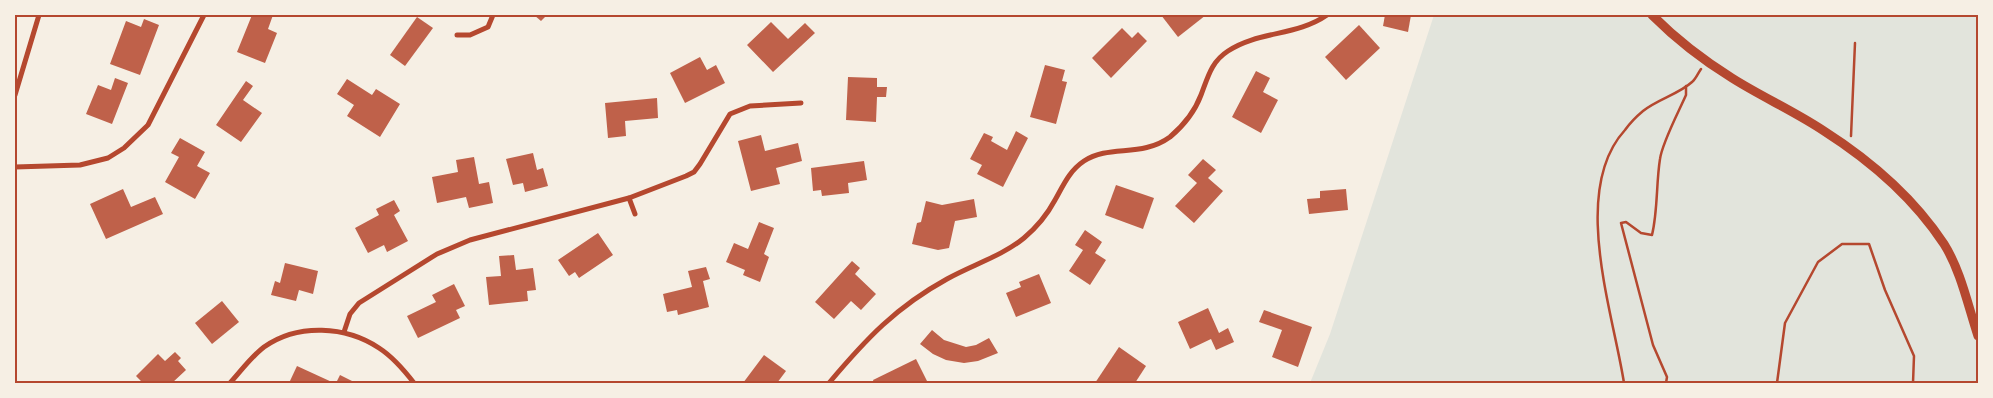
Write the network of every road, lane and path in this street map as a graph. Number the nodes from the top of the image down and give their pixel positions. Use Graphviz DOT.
graph roads {
  1 [pos="39,15"];
  2 [pos="204,15"];
  3 [pos="493,15"];
  4 [pos="1327,15"];
  5 [pos="1652,15"];
  6 [pos="457,35"];
  7 [pos="1855,43"];
  8 [pos="1707,61"];
  9 [pos="1686,86"];
  10 [pos="15,95"];
  11 [pos="801,103"];
  12 [pos="1850,149"];
  13 [pos="15,167"];
  14 [pos="629,198"];
  15 [pos="635,214"];
  16 [pos="344,332"];
  17 [pos="1978,336"];
  18 [pos="230,383"];
  19 [pos="414,383"];
  20 [pos="829,383"];
  21 [pos="1624,383"];
  22 [pos="1666,383"];
  23 [pos="1777,383"];
  24 [pos="1913,383"];
  1 -- 10 [label="street"];
  2 -- 13 [label="street"];
  3 -- 6 [label="street"];
  4 -- 20 [label="street"];
  5 -- 8 [label="street"];
  7 -- 12 [label="path"];
  8 -- 9 [label="path"];
  8 -- 12 [label="street"];
  9 -- 21 [label="path"];
  9 -- 22 [label="path"];
  11 -- 14 [label="street"];
  12 -- 17 [label="street"];
  14 -- 15 [label="street"];
  14 -- 16 [label="street"];
  16 -- 18 [label="street"];
  16 -- 19 [label="street"];
  23 -- 24 [label="path"];
}
